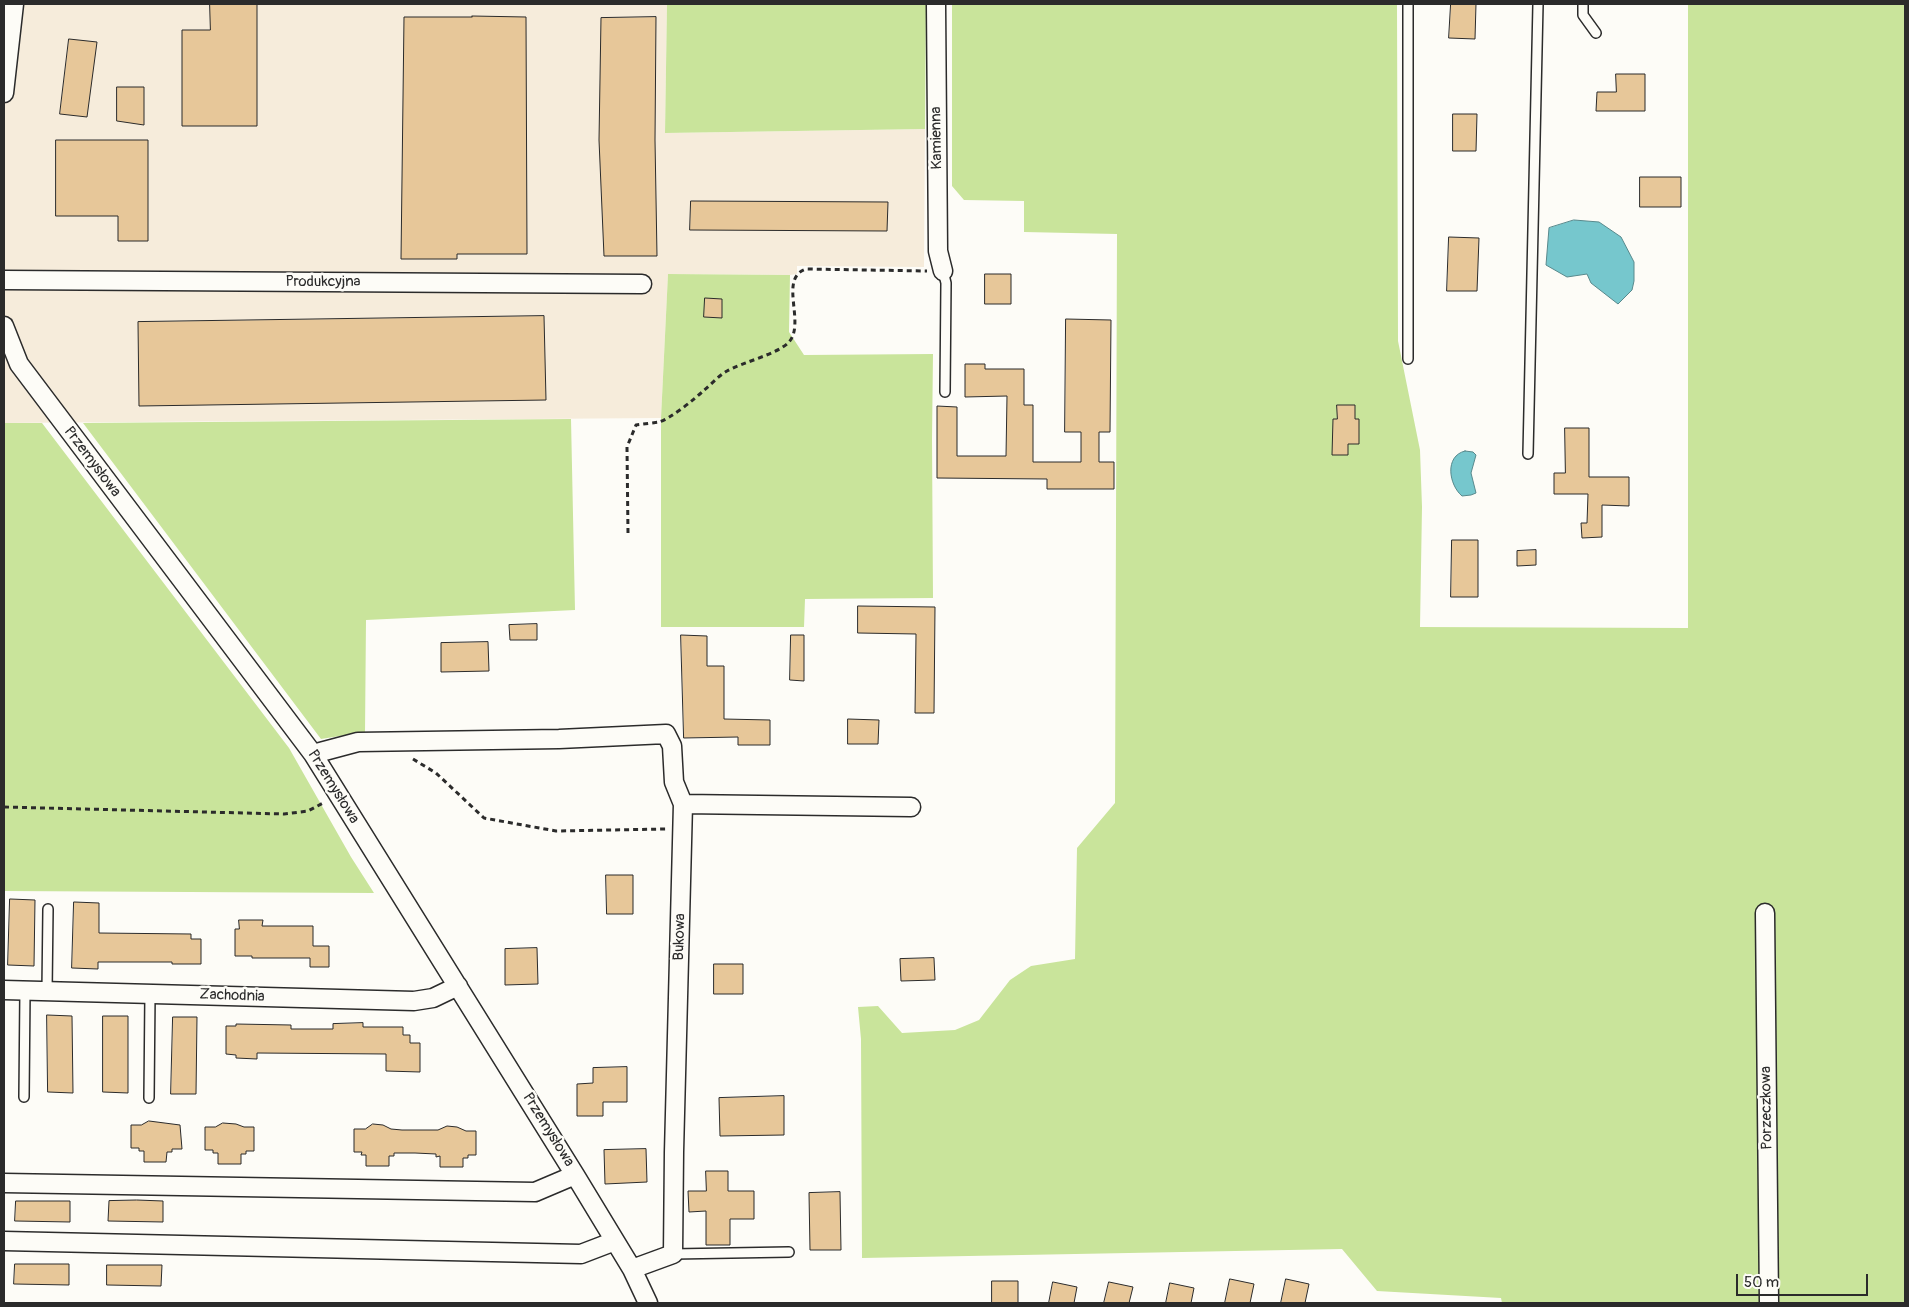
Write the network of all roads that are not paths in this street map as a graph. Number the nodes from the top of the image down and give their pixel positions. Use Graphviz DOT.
graph roads {
  1 [pos="14,4"];
  2 [pos="936,4"];
  3 [pos="1408,4"];
  4 [pos="1538,4"];
  5 [pos="1583,4"];
  6 [pos="1596,33"];
  7 [pos="4,93"];
  8 [pos="943,271"];
  9 [pos="4,280"];
  10 [pos="642,284"];
  11 [pos="4,326"];
  12 [pos="1408,358"];
  13 [pos="945,392"];
  14 [pos="1528,454"];
  15 [pos="313,754"];
  16 [pos="683,804"];
  17 [pos="911,807"];
  18 [pos="48,909"];
  19 [pos="1765,913"];
  20 [pos="458,986"];
  21 [pos="4,990"];
  22 [pos="25,991"];
  23 [pos="47,991"];
  24 [pos="150,994"];
  25 [pos="24,1097"];
  26 [pos="150,1098"];
  27 [pos="575,1175"];
  28 [pos="4,1183"];
  29 [pos="4,1241"];
  30 [pos="615,1241"];
  31 [pos="789,1252"];
  32 [pos="673,1254"];
  33 [pos="632,1270"];
  34 [pos="648,1303"];
  35 [pos="1769,1303"];
  1 -- 7 [label="street"];
  2 -- 8 [label="street, Kamienna"];
  3 -- 12 [label="lane"];
  4 -- 14 [label="lane"];
  5 -- 6 [label="lane"];
  8 -- 13 [label="lane"];
  9 -- 10 [label="street, Produkcyjna"];
  11 -- 15 [label="street, Przemysłowa"];
  15 -- 16 [label="street"];
  15 -- 20 [label="street, Przemysłowa"];
  16 -- 17 [label="street"];
  16 -- 32 [label="street, Bukowa"];
  18 -- 23 [label="lane"];
  19 -- 35 [label="street, Porzeczkowa"];
  20 -- 24 [label="street, Zachodnia"];
  20 -- 27 [label="street, Przemysłowa"];
  21 -- 22 [label="street, Zachodnia"];
  22 -- 23 [label="street, Zachodnia"];
  22 -- 25 [label="lane"];
  23 -- 24 [label="street, Zachodnia"];
  24 -- 26 [label="lane"];
  27 -- 28 [label="street"];
  27 -- 30 [label="street, Przemysłowa"];
  29 -- 30 [label="street"];
  30 -- 33 [label="street, Przemysłowa"];
  31 -- 32 [label="lane"];
  32 -- 33 [label="street"];
  33 -- 34 [label="street, Przemysłowa"];
}
